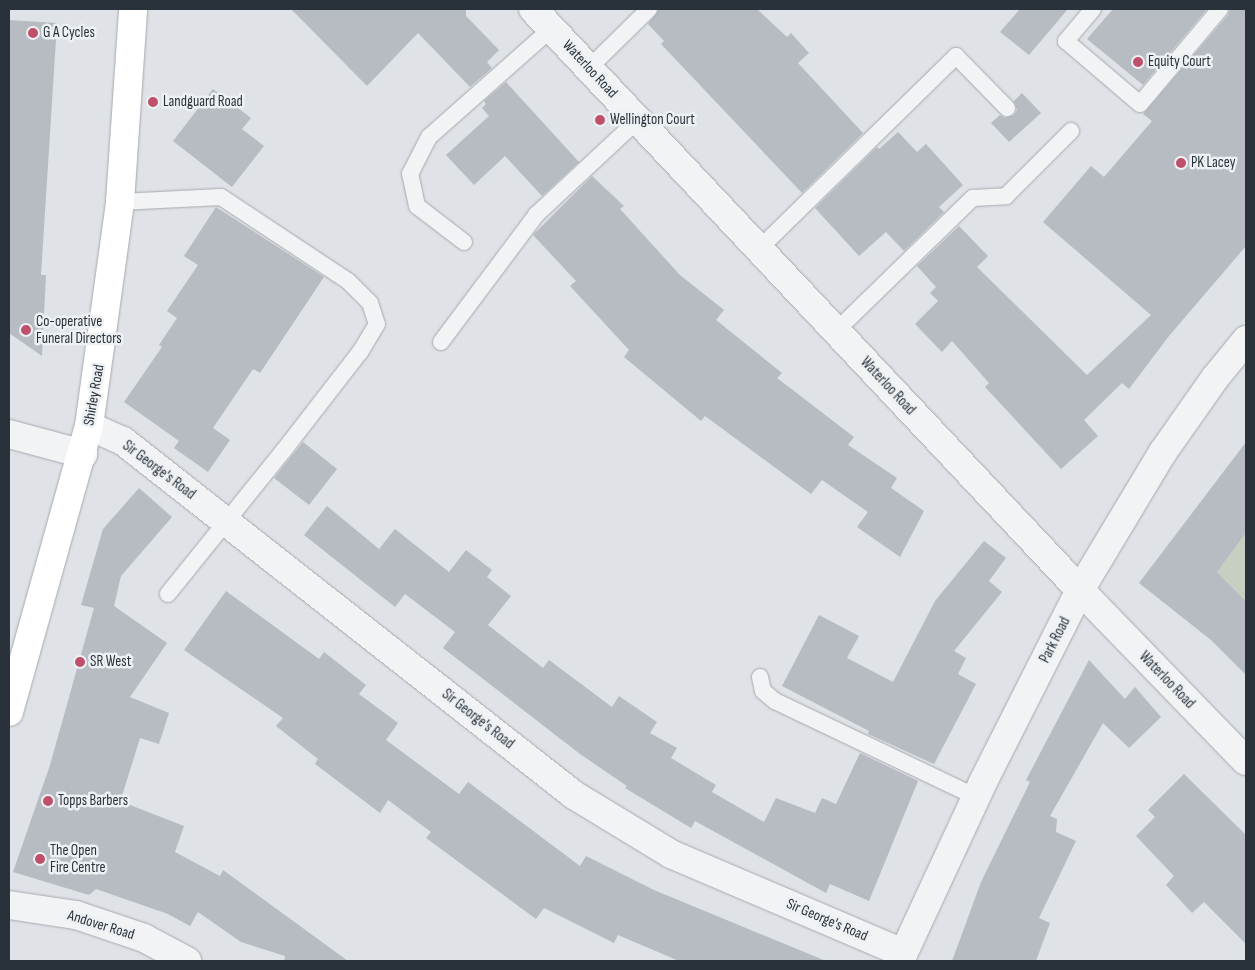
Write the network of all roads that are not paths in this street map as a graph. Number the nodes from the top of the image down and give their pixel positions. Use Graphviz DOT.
graph roads {
  1 [pos="134,9"];
  2 [pos="533,9"];
  3 [pos="649,9"];
  4 [pos="1093,9"];
  5 [pos="1220,9"];
  6 [pos="552,28"];
  7 [pos="589,68"];
  8 [pos="1006,108"];
  9 [pos="638,120"];
  10 [pos="1071,130"];
  11 [pos="120,202"];
  12 [pos="464,242"];
  13 [pos="759,249"];
  14 [pos="836,331"];
  15 [pos="1246,340"];
  16 [pos="442,342"];
  17 [pos="89,426"];
  18 [pos="9,434"];
  19 [pos="83,454"];
  20 [pos="225,520"];
  21 [pos="1080,590"];
  22 [pos="168,594"];
  23 [pos="760,677"];
  24 [pos="9,712"];
  25 [pos="1246,761"];
  26 [pos="976,797"];
  27 [pos="9,905"];
  28 [pos="901,957"];
  29 [pos="187,961"];
  1 -- 11 [label="main road, Shirley Road"];
  2 -- 6 [label="street, Waterloo Road"];
  3 -- 7 [label="lane"];
  4 -- 5 [label="lane"];
  6 -- 7 [label="street, Waterloo Road"];
  6 -- 12 [label="lane"];
  7 -- 9 [label="street, Waterloo Road"];
  8 -- 13 [label="lane"];
  9 -- 13 [label="street, Waterloo Road"];
  9 -- 16 [label="lane"];
  10 -- 14 [label="lane"];
  11 -- 17 [label="main road, Shirley Road"];
  11 -- 20 [label="lane"];
  13 -- 14 [label="street, Waterloo Road"];
  14 -- 21 [label="street, Waterloo Road"];
  15 -- 21 [label="street, Park Road"];
  17 -- 19 [label="main road, Shirley Road"];
  17 -- 20 [label="street, Sir George's Road"];
  18 -- 19 [label="street"];
  19 -- 24 [label="main road, Shirley Road"];
  20 -- 22 [label="lane"];
  20 -- 28 [label="street, Sir George's Road"];
  21 -- 25 [label="street, Waterloo Road"];
  21 -- 26 [label="street, Park Road"];
  23 -- 26 [label="lane"];
  26 -- 28 [label="street, Park Road"];
  27 -- 29 [label="street, Andover Road"];
}
